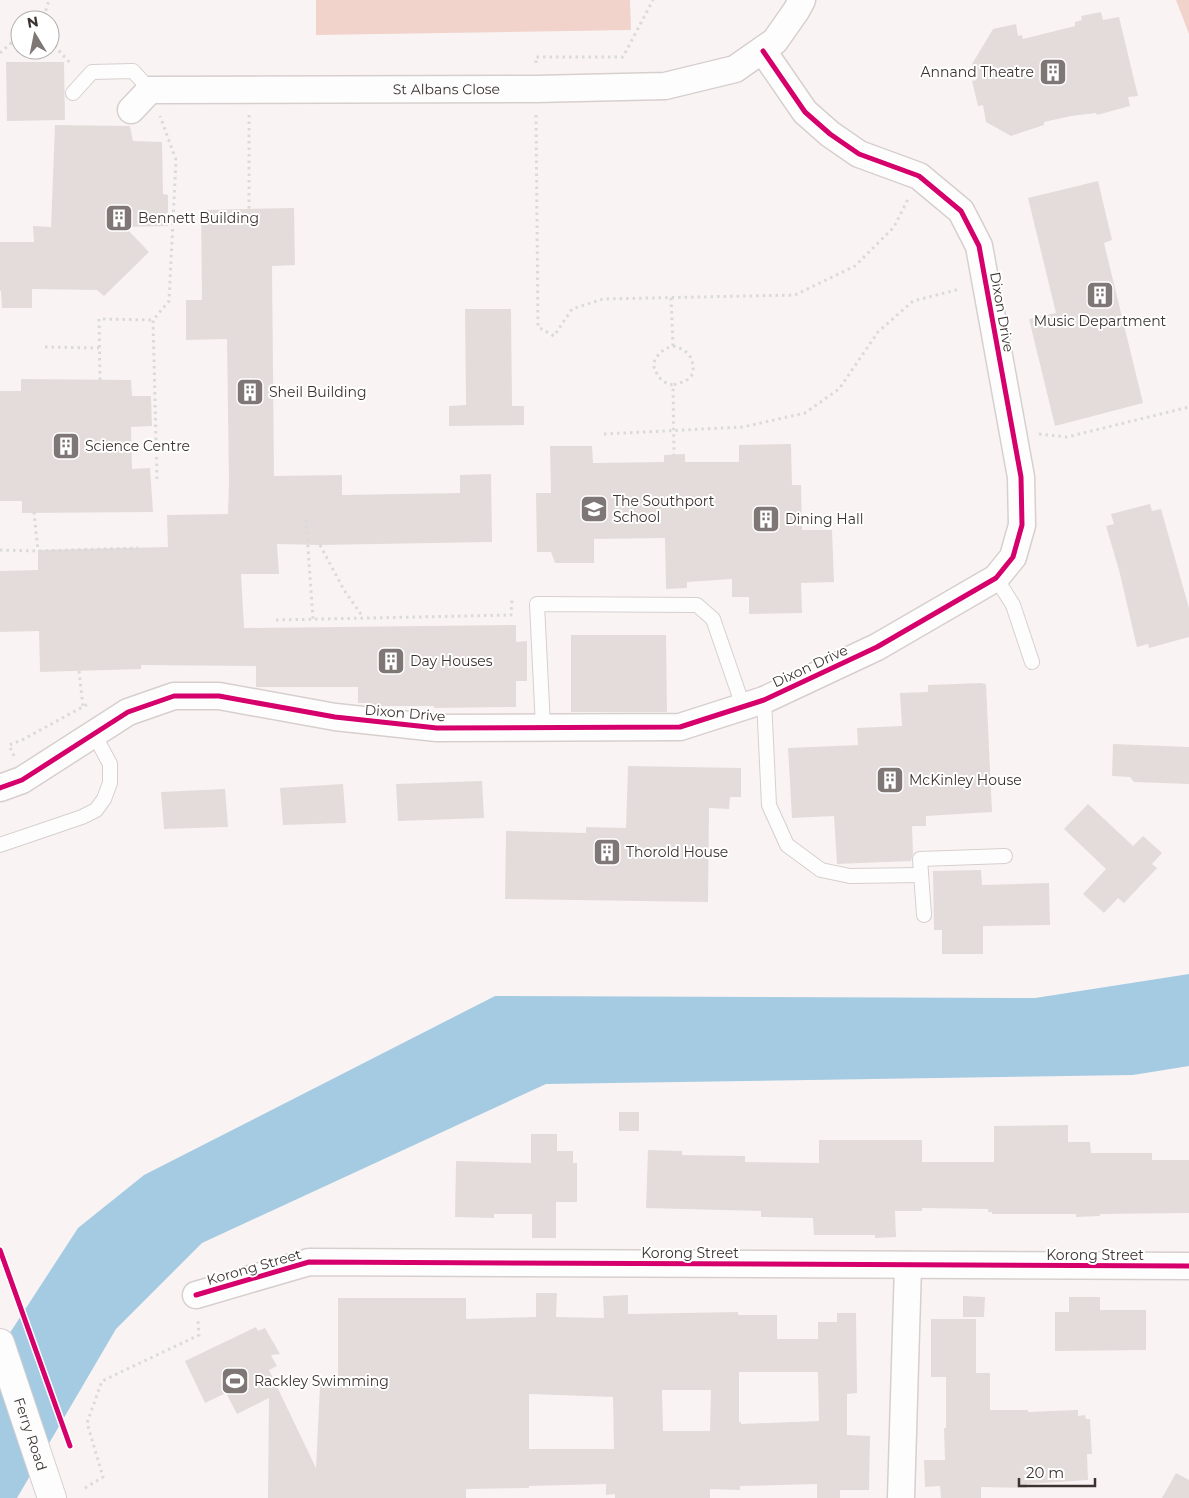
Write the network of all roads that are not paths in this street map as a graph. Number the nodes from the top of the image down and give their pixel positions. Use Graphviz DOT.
graph roads {
  1 [pos="802,0"];
  2 [pos="762,51"];
  3 [pos="150,90"];
  4 [pos="73,93"];
  5 [pos="130,110"];
  6 [pos="996,578"];
  7 [pos="1032,662"];
  8 [pos="754,703"];
  9 [pos="543,726"];
  10 [pos="94,734"];
  11 [pos="0,788"];
  12 [pos="0,845"];
  13 [pos="1006,856"];
  14 [pos="921,875"];
  15 [pos="924,915"];
  16 [pos="908,1265"];
  17 [pos="1189,1266"];
  18 [pos="196,1295"];
  19 [pos="0,1343"];
  20 [pos="52,1495"];
  21 [pos="901,1498"];
  1 -- 2 [label="street"];
  2 -- 3 [label="street, St Albans Close"];
  2 -- 6 [label="street, Dixon Drive"];
  3 -- 4 [label="lane"];
  3 -- 5 [label="street"];
  6 -- 7 [label="lane"];
  6 -- 8 [label="street, Dixon Drive"];
  8 -- 9 [label="street, Dixon Drive"];
  8 -- 9 [label="lane"];
  8 -- 14 [label="lane"];
  9 -- 10 [label="street, Dixon Drive"];
  10 -- 11 [label="street, Dixon Drive"];
  10 -- 12 [label="lane"];
  13 -- 14 [label="lane"];
  14 -- 15 [label="lane"];
  16 -- 17 [label="street, Korong Street"];
  16 -- 18 [label="street, Korong Street"];
  16 -- 21 [label="street"];
  19 -- 20 [label="main road, Ferry Road"];
}
